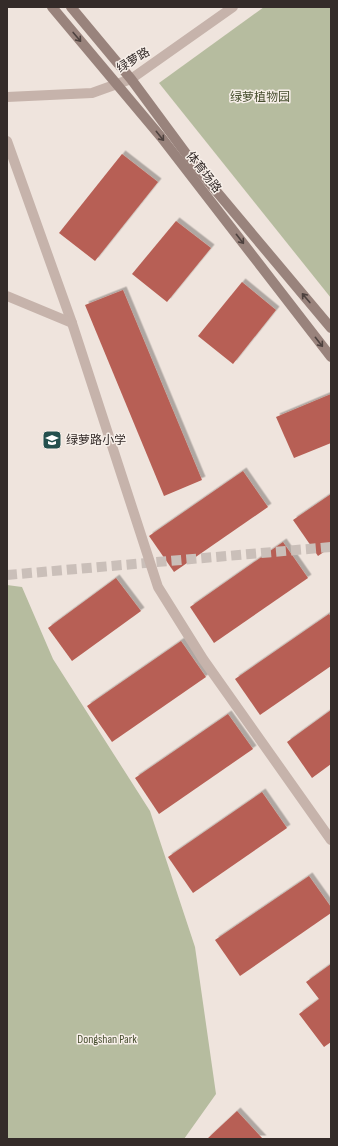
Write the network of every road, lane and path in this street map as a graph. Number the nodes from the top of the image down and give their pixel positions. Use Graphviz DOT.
graph roads {
  1 [pos="52,7"];
  2 [pos="71,7"];
  3 [pos="233,7"];
  4 [pos="131,79"];
  5 [pos="116,84"];
  6 [pos="7,97"];
  7 [pos="7,141"];
  8 [pos="7,296"];
  9 [pos="72,323"];
  10 [pos="331,328"];
  11 [pos="331,357"];
  12 [pos="331,840"];
  1 -- 5 [label="main road, 体育场路, one-way"];
  2 -- 4 [label="main road, 体育场路"];
  3 -- 4 [label="street, 绿萝路"];
  4 -- 5 [label="street, 绿萝路"];
  10 -- 4 [label="main road, 体育场路, one-way"];
  5 -- 6 [label="street, 绿萝路"];
  5 -- 11 [label="main road, 体育场路, one-way"];
  7 -- 9 [label="street"];
  8 -- 9 [label="street"];
  9 -- 12 [label="street"];
}
